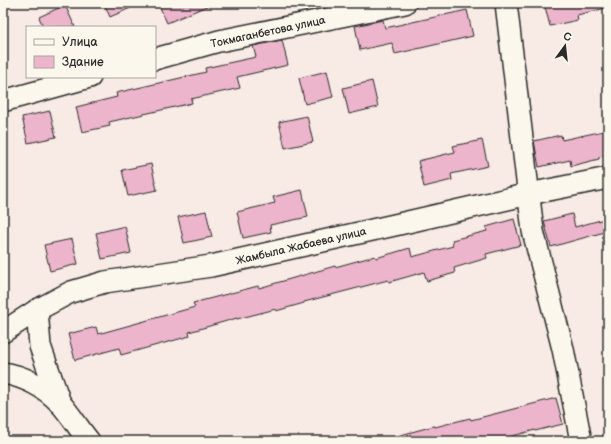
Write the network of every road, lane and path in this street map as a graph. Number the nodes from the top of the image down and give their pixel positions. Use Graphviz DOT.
graph roads {
  1 [pos="405,3"];
  2 [pos="506,3"];
  3 [pos="156,59"];
  4 [pos="86,78"];
  5 [pos="3,101"];
  6 [pos="608,178"];
  7 [pos="529,194"];
  8 [pos="37,310"];
  9 [pos="3,332"];
  10 [pos="3,373"];
  11 [pos="60,403"];
  12 [pos="89,441"];
  13 [pos="581,441"];
  1 -- 3 [label="street, Токмаганбетова улица"];
  2 -- 7 [label="street"];
  4 -- 5 [label="street"];
  6 -- 7 [label="street, Жамбыла Жабаева улица"];
  7 -- 8 [label="street, Жамбыла Жабаева улица"];
  7 -- 13 [label="street"];
  8 -- 9 [label="street, Жамбыла Жабаева улица"];
  8 -- 11 [label="street"];
  10 -- 11 [label="street"];
  11 -- 12 [label="street"];
}
